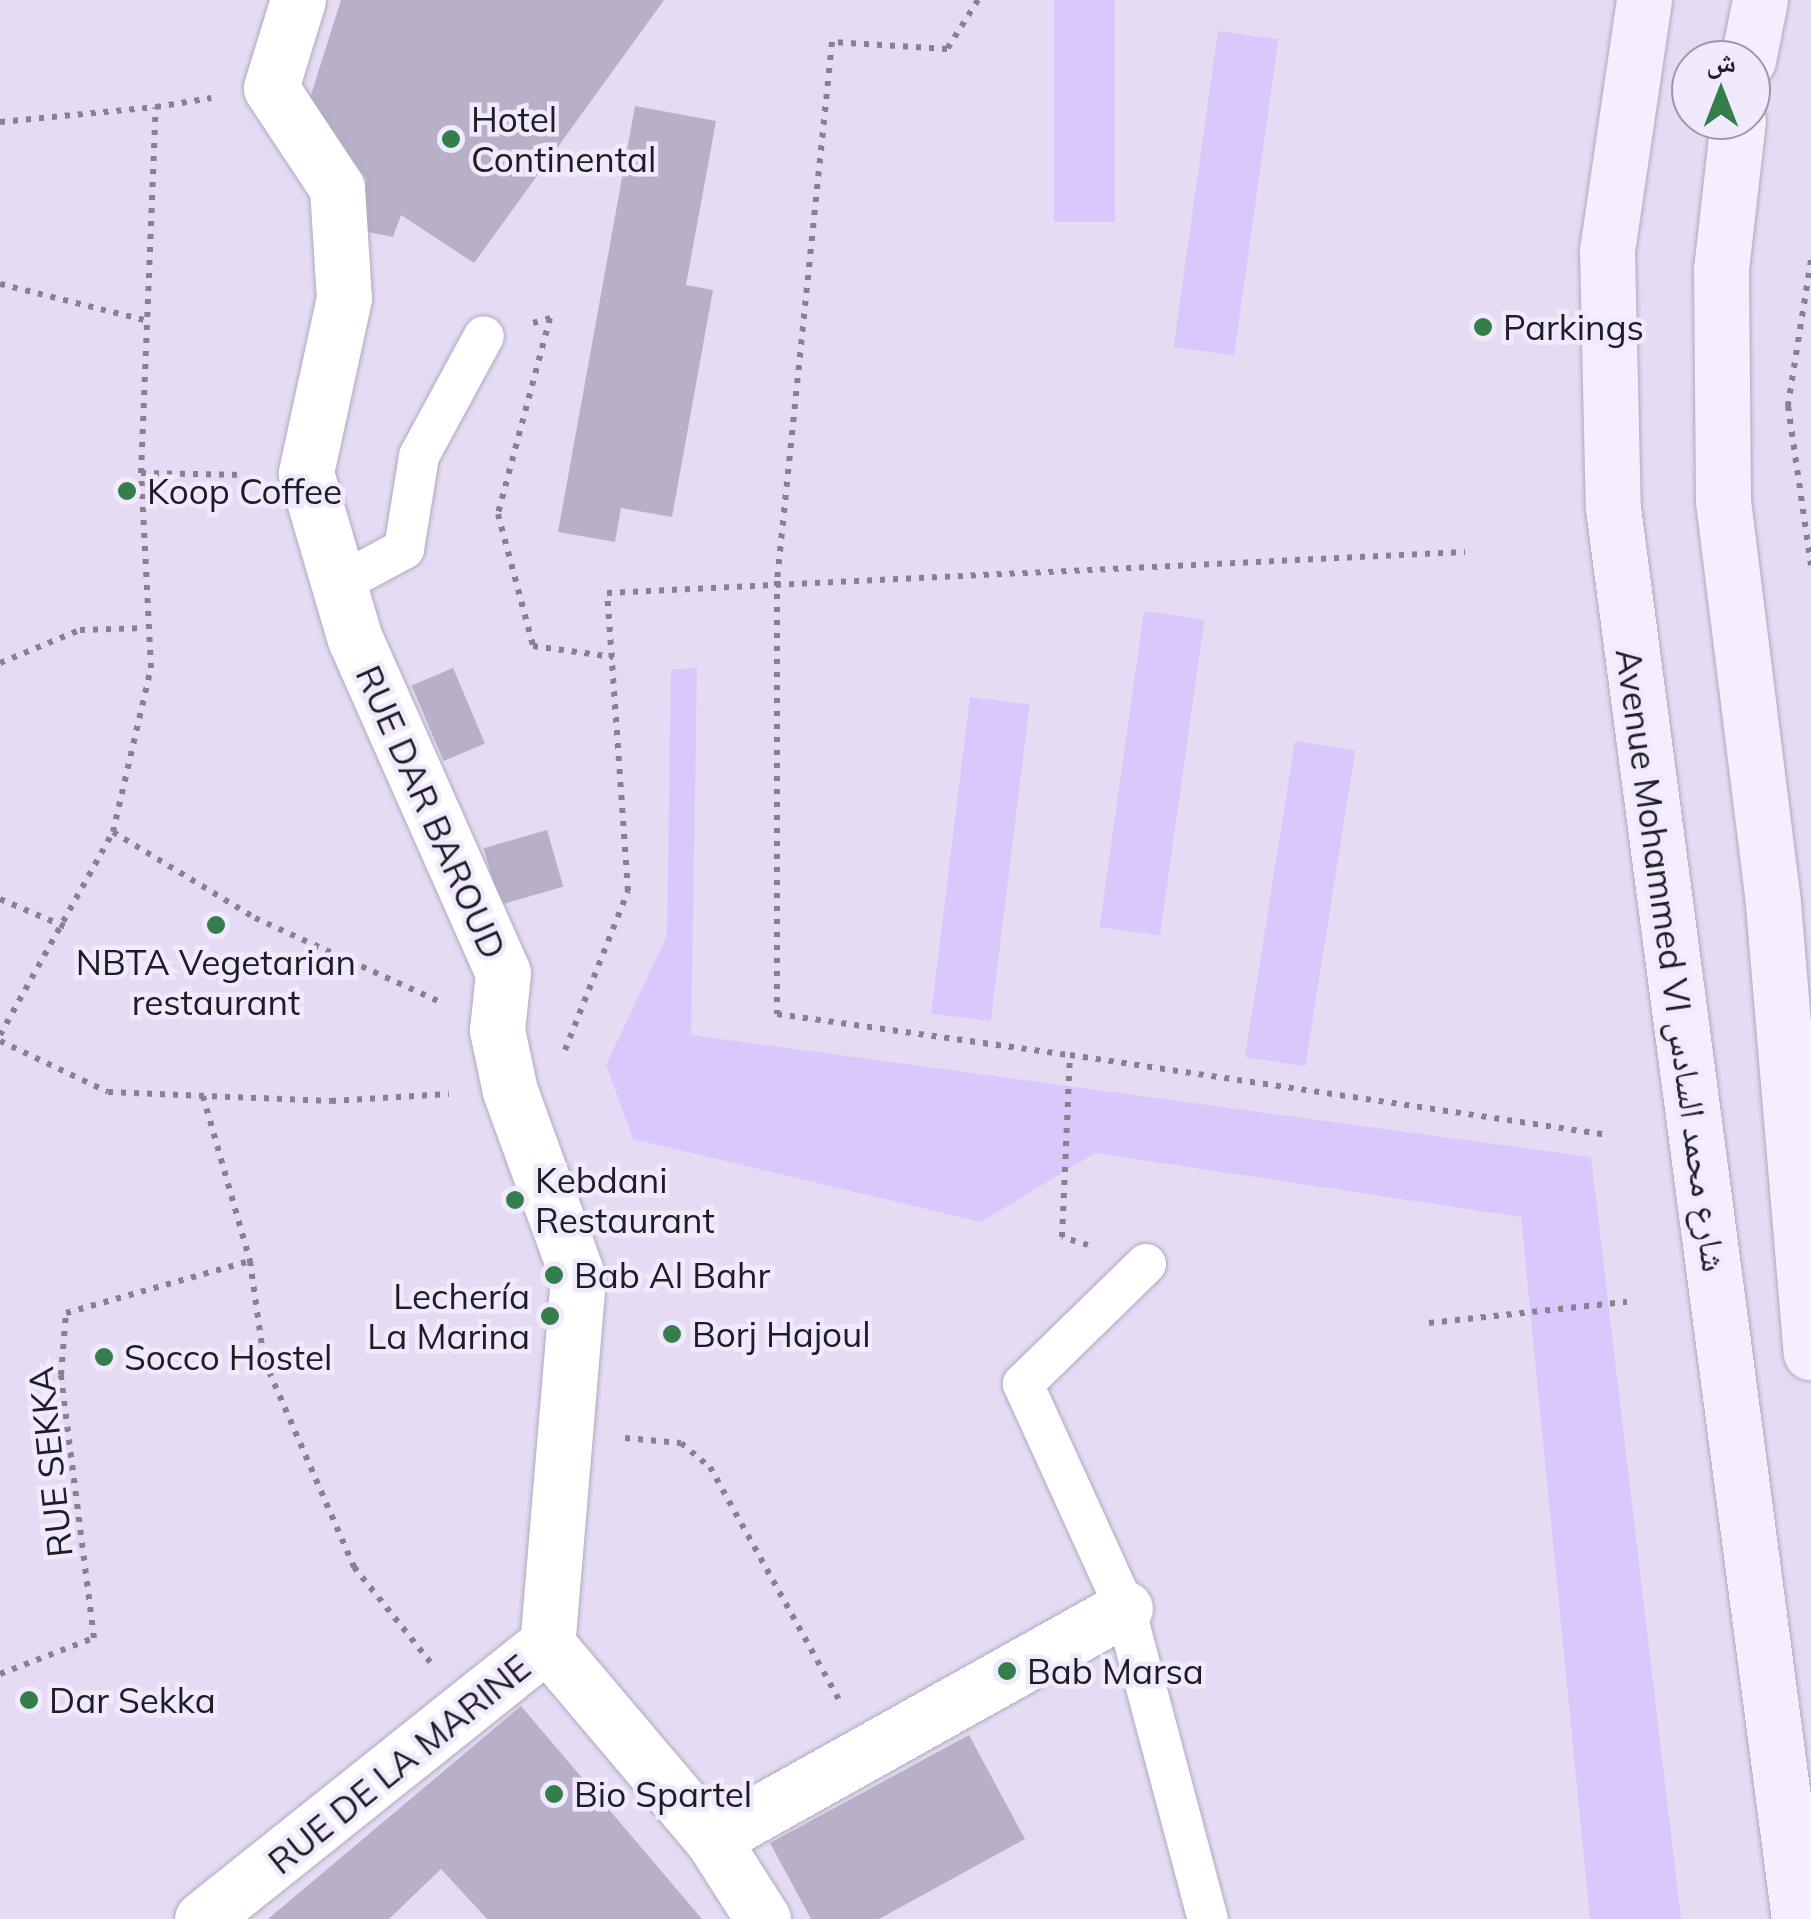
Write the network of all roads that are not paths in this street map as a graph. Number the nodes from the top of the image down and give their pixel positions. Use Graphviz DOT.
graph roads {
  1 [pos="298,0"];
  2 [pos="1644,0"];
  3 [pos="1760,0"];
  4 [pos="1752,40"];
  5 [pos="1736,140"];
  6 [pos="484,336"];
  7 [pos="339,584"];
  8 [pos="1146,1264"];
  9 [pos="1811,1352"];
  10 [pos="1125,1608"];
  11 [pos="547,1644"];
  12 [pos="712,1839"];
  13 [pos="202,1919"];
  14 [pos="763,1919"];
  15 [pos="1208,1919"];
  16 [pos="1799,1919"];
  1 -- 7 [label="street, RUE DAR BAROUD"];
  2 -- 16 [label="main road, Avenue Mohammed VI شارع محمد السادس"];
  3 -- 4 [label="main road"];
  5 -- 9 [label="main road"];
  6 -- 7 [label="lane"];
  7 -- 11 [label="street, RUE DAR BAROUD"];
  8 -- 10 [label="lane"];
  10 -- 12 [label="street"];
  10 -- 15 [label="lane"];
  11 -- 12 [label="street"];
  11 -- 13 [label="street, RUE DE LA MARINE"];
  12 -- 14 [label="street"];
}
